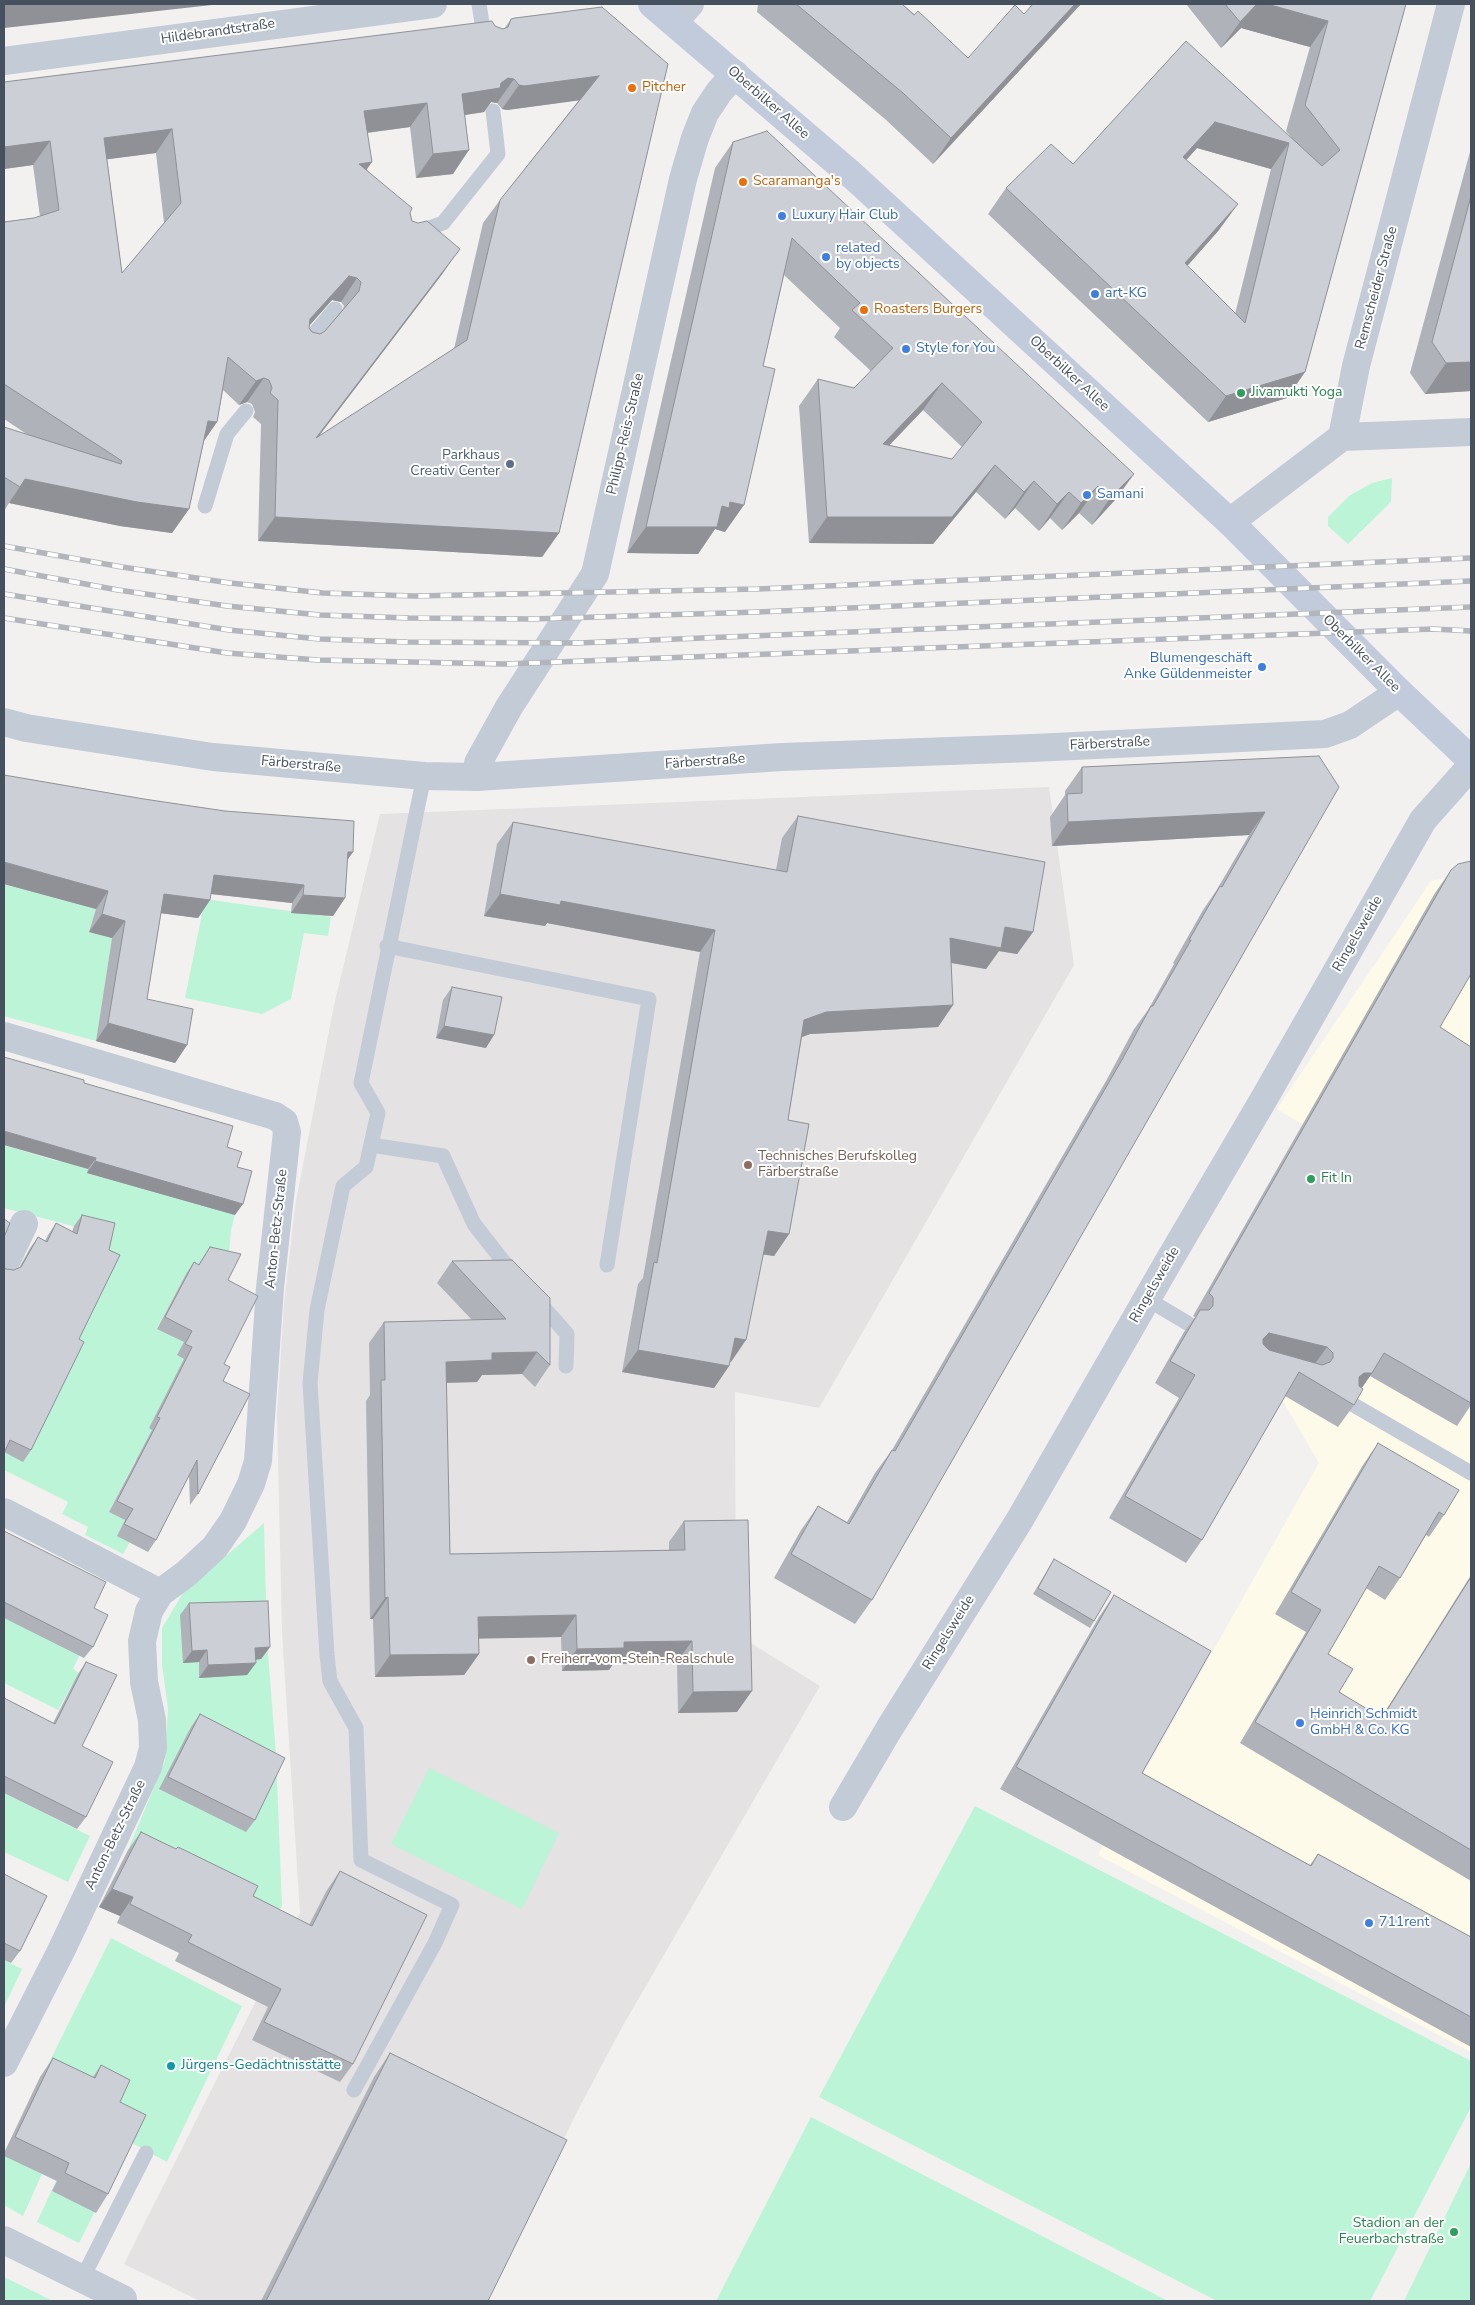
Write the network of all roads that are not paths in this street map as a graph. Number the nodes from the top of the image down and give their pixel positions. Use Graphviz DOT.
graph roads {
  1 [pos="433,4"];
  2 [pos="478,4"];
  3 [pos="652,4"];
  4 [pos="1451,4"];
  5 [pos="682,13"];
  6 [pos="485,44"];
  7 [pos="4,61"];
  8 [pos="735,74"];
  9 [pos="493,111"];
  10 [pos="402,238"];
  11 [pos="335,309"];
  12 [pos="300,349"];
  13 [pos="246,410"];
  14 [pos="1471,432"];
  15 [pos="1342,436"];
  16 [pos="204,506"];
  17 [pos="1230,522"];
  18 [pos="1399,692"];
  19 [pos="4,722"];
  20 [pos="1471,760"];
  21 [pos="1471,766"];
  22 [pos="424,776"];
  23 [pos="477,777"];
  24 [pos="387,946"];
  25 [pos="4,1036"];
  26 [pos="371,1145"];
  27 [pos="24,1224"];
  28 [pos="607,1265"];
  29 [pos="4,1266"];
  30 [pos="1147,1299"];
  31 [pos="1188,1324"];
  32 [pos="566,1366"];
  33 [pos="1352,1404"];
  34 [pos="1471,1474"];
  35 [pos="4,1512"];
  36 [pos="160,1593"];
  37 [pos="844,1807"];
  38 [pos="4,2064"];
  39 [pos="354,2090"];
  40 [pos="146,2153"];
  41 [pos="4,2240"];
  42 [pos="82,2279"];
  43 [pos="123,2299"];
  1 -- 7 [label="street, Hildebrandtstraße"];
  2 -- 6 [label="lane"];
  3 -- 5 [label="main road, Oberbilker Allee"];
  4 -- 15 [label="street, Remscheider Straße"];
  5 -- 8 [label="main road, Oberbilker Allee"];
  8 -- 17 [label="main road, Oberbilker Allee"];
  8 -- 23 [label="street, Philipp-Reis-Straße"];
  9 -- 10 [label="lane"];
  11 -- 12 [label="lane"];
  13 -- 16 [label="lane"];
  14 -- 15 [label="street"];
  15 -- 17 [label="street"];
  17 -- 18 [label="main road, Oberbilker Allee"];
  18 -- 20 [label="main road, Oberbilker Allee"];
  18 -- 23 [label="street, Färberstraße"];
  19 -- 22 [label="street, Färberstraße"];
  21 -- 30 [label="street, Ringelsweide"];
  22 -- 23 [label="street, Färberstraße"];
  22 -- 24 [label="lane"];
  24 -- 26 [label="lane"];
  24 -- 28 [label="lane"];
  25 -- 36 [label="street, Anton-Betz-Straße"];
  26 -- 32 [label="lane"];
  26 -- 39 [label="lane"];
  27 -- 29 [label="street"];
  30 -- 31 [label="lane"];
  30 -- 37 [label="street, Ringelsweide"];
  33 -- 34 [label="lane"];
  35 -- 36 [label="street"];
  36 -- 38 [label="street, Anton-Betz-Straße"];
  40 -- 42 [label="lane"];
  41 -- 42 [label="street"];
  42 -- 43 [label="street"];
}
